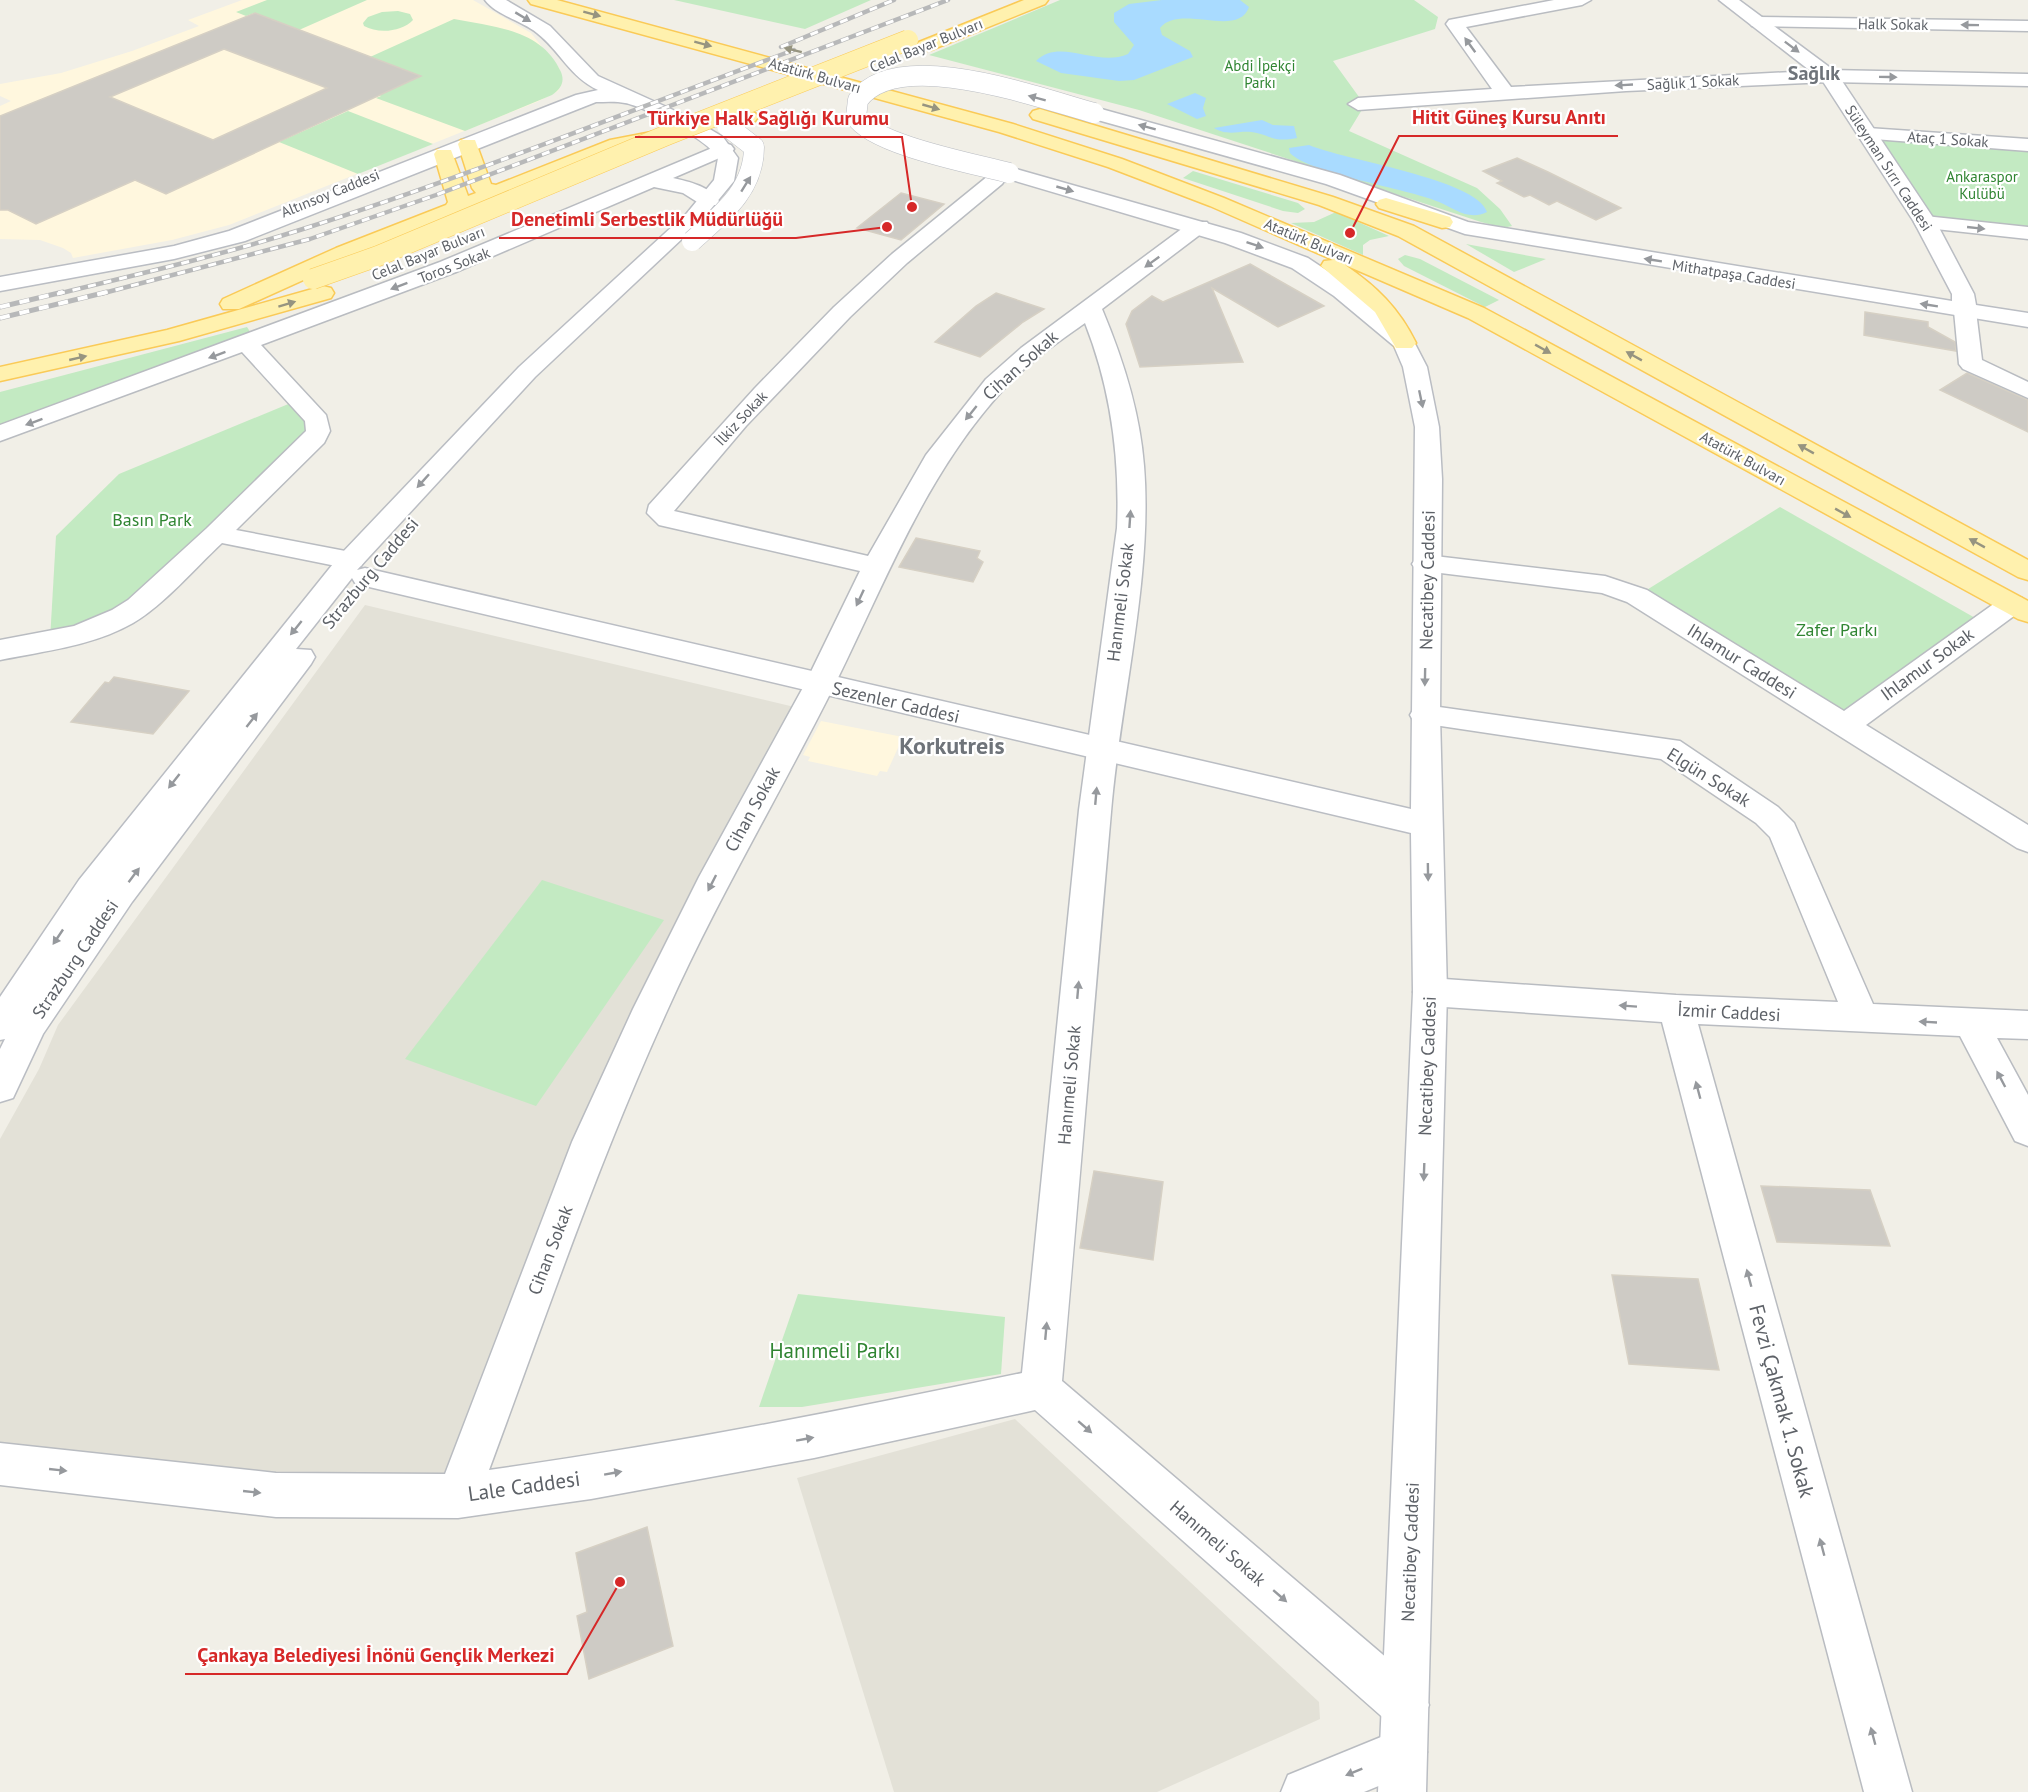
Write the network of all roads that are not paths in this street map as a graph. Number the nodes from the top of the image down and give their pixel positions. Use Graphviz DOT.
graph roads {
  1 [pos="494,0"];
  2 [pos="537,0"];
  3 [pos="600,0"];
  4 [pos="1008,0"];
  5 [pos="1040,0"];
  6 [pos="1582,0"];
  7 [pos="1728,0"];
  8 [pos="1758,22"];
  9 [pos="2028,26"];
  10 [pos="763,43"];
  11 [pos="917,43"];
  12 [pos="812,55"];
  13 [pos="582,74"];
  14 [pos="1829,76"];
  15 [pos="2028,80"];
  16 [pos="1505,93"];
  17 [pos="631,98"];
  18 [pos="1358,104"];
  19 [pos="669,126"];
  20 [pos="721,130"];
  21 [pos="1868,134"];
  22 [pos="1140,144"];
  23 [pos="2028,145"];
  24 [pos="453,147"];
  25 [pos="1115,163"];
  26 [pos="1225,170"];
  27 [pos="1002,176"];
  28 [pos="652,180"];
  29 [pos="498,192"];
  30 [pos="709,201"];
  31 [pos="452,211"];
  32 [pos="1442,222"];
  33 [pos="1925,222"];
  34 [pos="1199,227"];
  35 [pos="1285,231"];
  36 [pos="2028,234"];
  37 [pos="0,275"];
  38 [pos="0,284"];
  39 [pos="318,286"];
  40 [pos="1522,295"];
  41 [pos="231,304"];
  42 [pos="1090,307"];
  43 [pos="1965,311"];
  44 [pos="1476,314"];
  45 [pos="2028,320"];
  46 [pos="1404,343"];
  47 [pos="247,344"];
  48 [pos="0,355"];
  49 [pos="0,374"];
  50 [pos="2028,391"];
  51 [pos="0,434"];
  52 [pos="216,534"];
  53 [pos="1426,564"];
  54 [pos="876,566"];
  55 [pos="358,568"];
  56 [pos="2028,571"];
  57 [pos="2020,609"];
  58 [pos="0,650"];
  59 [pos="820,684"];
  60 [pos="1425,715"];
  61 [pos="1844,726"];
  62 [pos="1101,749"];
  63 [pos="1428,825"];
  64 [pos="2028,840"];
  65 [pos="1430,992"];
  66 [pos="1676,1009"];
  67 [pos="1862,1018"];
  68 [pos="1971,1024"];
  69 [pos="2028,1025"];
  70 [pos="14,1026"];
  71 [pos="0,1067"];
  72 [pos="0,1087"];
  73 [pos="2028,1130"];
  74 [pos="1041,1389"];
  75 [pos="0,1464"];
  76 [pos="458,1496"];
  77 [pos="1405,1705"];
  78 [pos="1403,1772"];
  79 [pos="1305,1792"];
  80 [pos="1888,1792"];
  1 -- 13 [label="street, one-way"];
  2 -- 25 [label="main road, Atatürk Bulvarı, one-way"];
  3 -- 10 [label="main road, Atatürk Bulvarı"];
  4 -- 11 [label="main road, Celal Bayar Bulvarı"];
  5 -- 11 [label="main road, Celal Bayar Bulvarı"];
  16 -- 6 [label="street, one-way"];
  7 -- 8 [label="street, Süleyman Sırrı Caddesi"];
  9 -- 8 [label="street, Halk Sokak, one-way"];
  8 -- 14 [label="street, Süleyman Sırrı Caddesi, one-way"];
  11 -- 20 [label="main road, Celal Bayar Bulvarı"];
  12 -- 22 [label="main road, Atatürk Bulvarı"];
  13 -- 17 [label="street, Altınsoy Caddesi"];
  13 -- 24 [label="street, Altınsoy Caddesi"];
  14 -- 15 [label="street, Sağlık 1 Sokak, one-way"];
  14 -- 16 [label="street, Sağlık 1 Sokak, one-way"];
  14 -- 21 [label="street, Süleyman Sırrı Caddesi"];
  16 -- 18 [label="street, Sağlık 1 Sokak"];
  17 -- 19 [label="street, Altınsoy Caddesi"];
  17 -- 24 [label="street, Altınsoy Caddesi"];
  19 -- 20 [label="street, Strazburg Caddesi"];
  19 -- 29 [label="main road, bridge"];
  19 -- 39 [label="main road, Celal Bayar Bulvarı, bridge"];
  20 -- 28 [label="street, Toros Sokak"];
  20 -- 30 [label="street, Strazburg Caddesi"];
  20 -- 39 [label="main road, Celal Bayar Bulvarı"];
  55 -- 20 [label="street, Strazburg Caddesi, one-way, bridge"];
  21 -- 23 [label="street, Ataç 1 Sokak"];
  21 -- 33 [label="street, Süleyman Sırrı Caddesi"];
  22 -- 26 [label="main road, Atatürk Bulvarı"];
  22 -- 32 [label="main road"];
  24 -- 29 [label="main road"];
  24 -- 31 [label="main road"];
  24 -- 37 [label="street, Altınsoy Caddesi"];
  24 -- 38 [label="street, Altınsoy Caddesi"];
  25 -- 26 [label="main road"];
  25 -- 35 [label="main road, Atatürk Bulvarı"];
  26 -- 40 [label="main road, Atatürk Bulvarı"];
  32 -- 27 [label="street, Mithatpaşa Caddesi, one-way, bridge"];
  27 -- 34 [label="street, one-way"];
  27 -- 54 [label="street, İlkiz Sokak"];
  28 -- 30 [label="street"];
  28 -- 47 [label="street, Toros Sokak, one-way"];
  29 -- 31 [label="main road"];
  30 -- 55 [label="street, Strazburg Caddesi, one-way"];
  31 -- 41 [label="main road"];
  43 -- 32 [label="street, Mithatpaşa Caddesi, one-way"];
  33 -- 36 [label="street, one-way"];
  33 -- 43 [label="street, Süleyman Sırrı Caddesi"];
  34 -- 42 [label="street, Cihan Sokak, one-way"];
  34 -- 46 [label="street, one-way"];
  35 -- 44 [label="main road, Atatürk Bulvarı"];
  35 -- 46 [label="main road"];
  39 -- 41 [label="main road, Celal Bayar Bulvarı"];
  49 -- 39 [label="main road, Celal Bayar Bulvarı, one-way"];
  40 -- 44 [label="main road"];
  56 -- 40 [label="main road, Atatürk Bulvarı, one-way"];
  41 -- 48 [label="main road, Celal Bayar Bulvarı"];
  42 -- 54 [label="street, Cihan Sokak, one-way"];
  62 -- 42 [label="street, Hanımeli Sokak, one-way"];
  43 -- 45 [label="street, Mithatpaşa Caddesi"];
  43 -- 50 [label="street, Süleyman Sırrı Caddesi"];
  44 -- 57 [label="main road, Atatürk Bulvarı, one-way"];
  46 -- 53 [label="street, Necatibey Caddesi, one-way"];
  47 -- 51 [label="street, Toros Sokak, one-way"];
  47 -- 52 [label="street"];
  52 -- 55 [label="street, Sezenler Caddesi"];
  52 -- 58 [label="street"];
  53 -- 60 [label="street, Necatibey Caddesi, one-way"];
  53 -- 61 [label="street, Ihlamur Caddesi"];
  54 -- 59 [label="street, Cihan Sokak, one-way"];
  55 -- 59 [label="street, Sezenler Caddesi"];
  55 -- 70 [label="street, Strazburg Caddesi"];
  57 -- 61 [label="street, Ihlamur Sokak"];
  59 -- 62 [label="street, Sezenler Caddesi"];
  59 -- 76 [label="street, Cihan Sokak, one-way"];
  60 -- 63 [label="street, Necatibey Caddesi"];
  60 -- 67 [label="street, Elgün Sokak"];
  61 -- 64 [label="street, Ihlamur Caddesi"];
  62 -- 63 [label="street, Sezenler Caddesi"];
  74 -- 62 [label="street, Hanımeli Sokak, one-way"];
  63 -- 65 [label="street, Necatibey Caddesi, one-way"];
  66 -- 65 [label="street, İzmir Caddesi, one-way"];
  65 -- 77 [label="street, Necatibey Caddesi, one-way"];
  66 -- 67 [label="street, İzmir Caddesi"];
  80 -- 66 [label="street, Fevzi Çakmak 1. Sokak, one-way"];
  68 -- 67 [label="street, İzmir Caddesi, one-way"];
  68 -- 69 [label="street, İzmir Caddesi"];
  73 -- 68 [label="street, one-way"];
  70 -- 71 [label="street"];
  70 -- 72 [label="street, Strazburg Caddesi"];
  76 -- 74 [label="street, Lale Caddesi, one-way"];
  74 -- 77 [label="street, Hanımeli Sokak, one-way"];
  75 -- 76 [label="street, Lale Caddesi, one-way"];
  77 -- 78 [label="street, Necatibey Caddesi"];
  78 -- 79 [label="street, one-way"];
}
